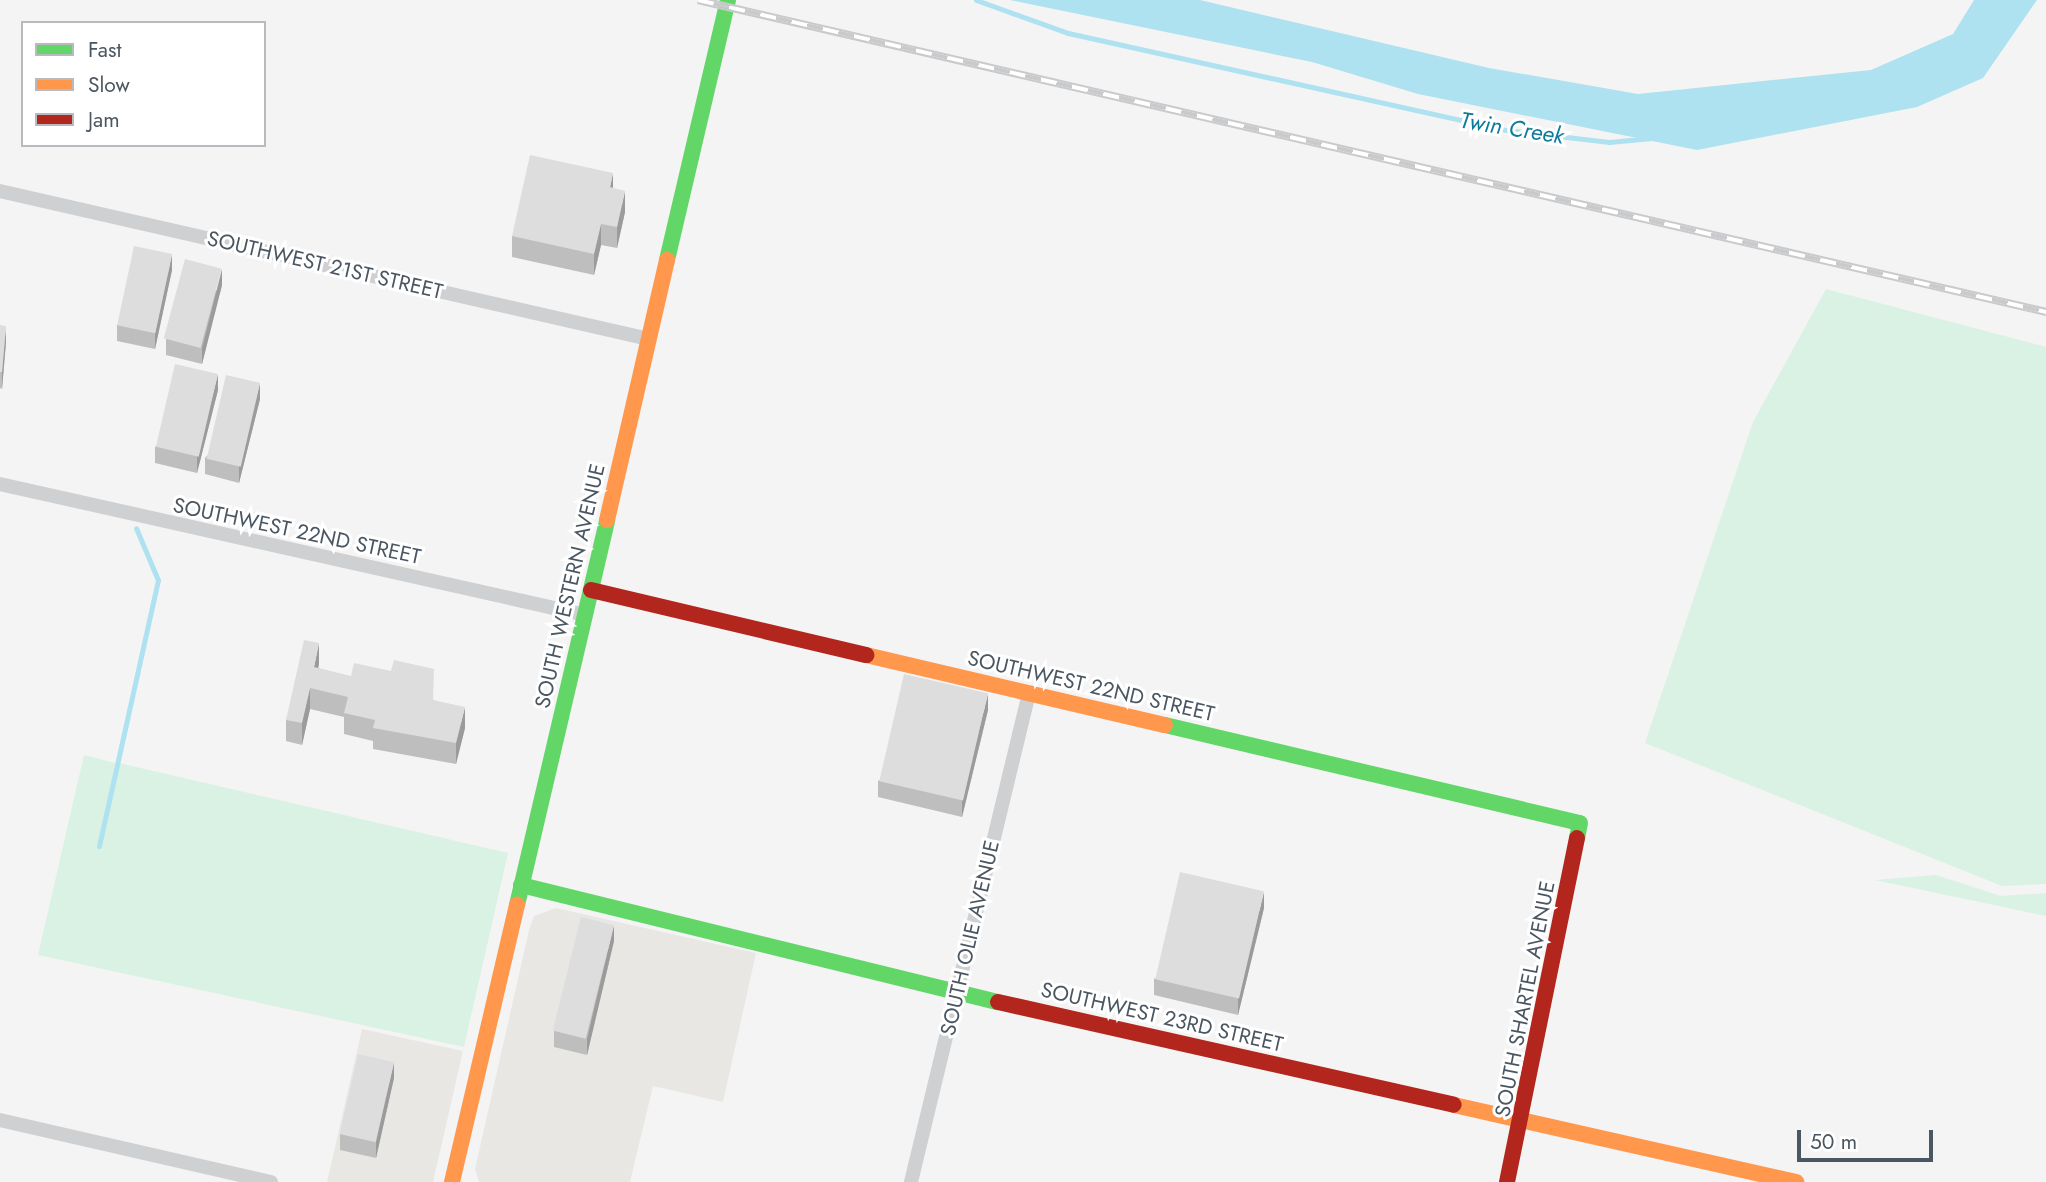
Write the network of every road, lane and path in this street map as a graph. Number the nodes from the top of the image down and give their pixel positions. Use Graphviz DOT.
graph roads {
  1 [pos="728,0"];
  2 [pos="0,191"];
  3 [pos="649,339"];
  4 [pos="0,484"];
  5 [pos="591,590"];
  6 [pos="585,615"];
  7 [pos="1029,693"];
  8 [pos="1580,823"];
  9 [pos="521,885"];
  10 [pos="958,993"];
  11 [pos="1523,1119"];
  12 [pos="0,1120"];
  13 [pos="271,1182"];
  14 [pos="452,1182"];
  15 [pos="911,1182"];
  16 [pos="1507,1182"];
  17 [pos="1796,1182"];
  1 -- 3 [label="street, SOUTH WESTERN AVENUE"];
  2 -- 3 [label="street, SOUTHWEST 21ST STREET"];
  3 -- 5 [label="street, SOUTH WESTERN AVENUE"];
  4 -- 6 [label="street, SOUTHWEST 22ND STREET"];
  5 -- 6 [label="street, SOUTH WESTERN AVENUE"];
  5 -- 7 [label="street, SOUTHWEST 22ND STREET"];
  6 -- 9 [label="street, SOUTH WESTERN AVENUE"];
  7 -- 8 [label="street, SOUTHWEST 22ND STREET"];
  7 -- 10 [label="street, SOUTH OLIE AVENUE"];
  8 -- 11 [label="street, SOUTH SHARTEL AVENUE"];
  9 -- 10 [label="street, SOUTHWEST 23RD STREET"];
  9 -- 14 [label="street, SOUTH WESTERN AVENUE"];
  10 -- 11 [label="street, SOUTHWEST 23RD STREET"];
  10 -- 15 [label="street, SOUTH OLIE AVENUE"];
  11 -- 16 [label="street, SOUTH SHARTEL AVENUE"];
  11 -- 17 [label="street, SOUTHWEST 23RD STREET"];
  12 -- 13 [label="street"];
}
